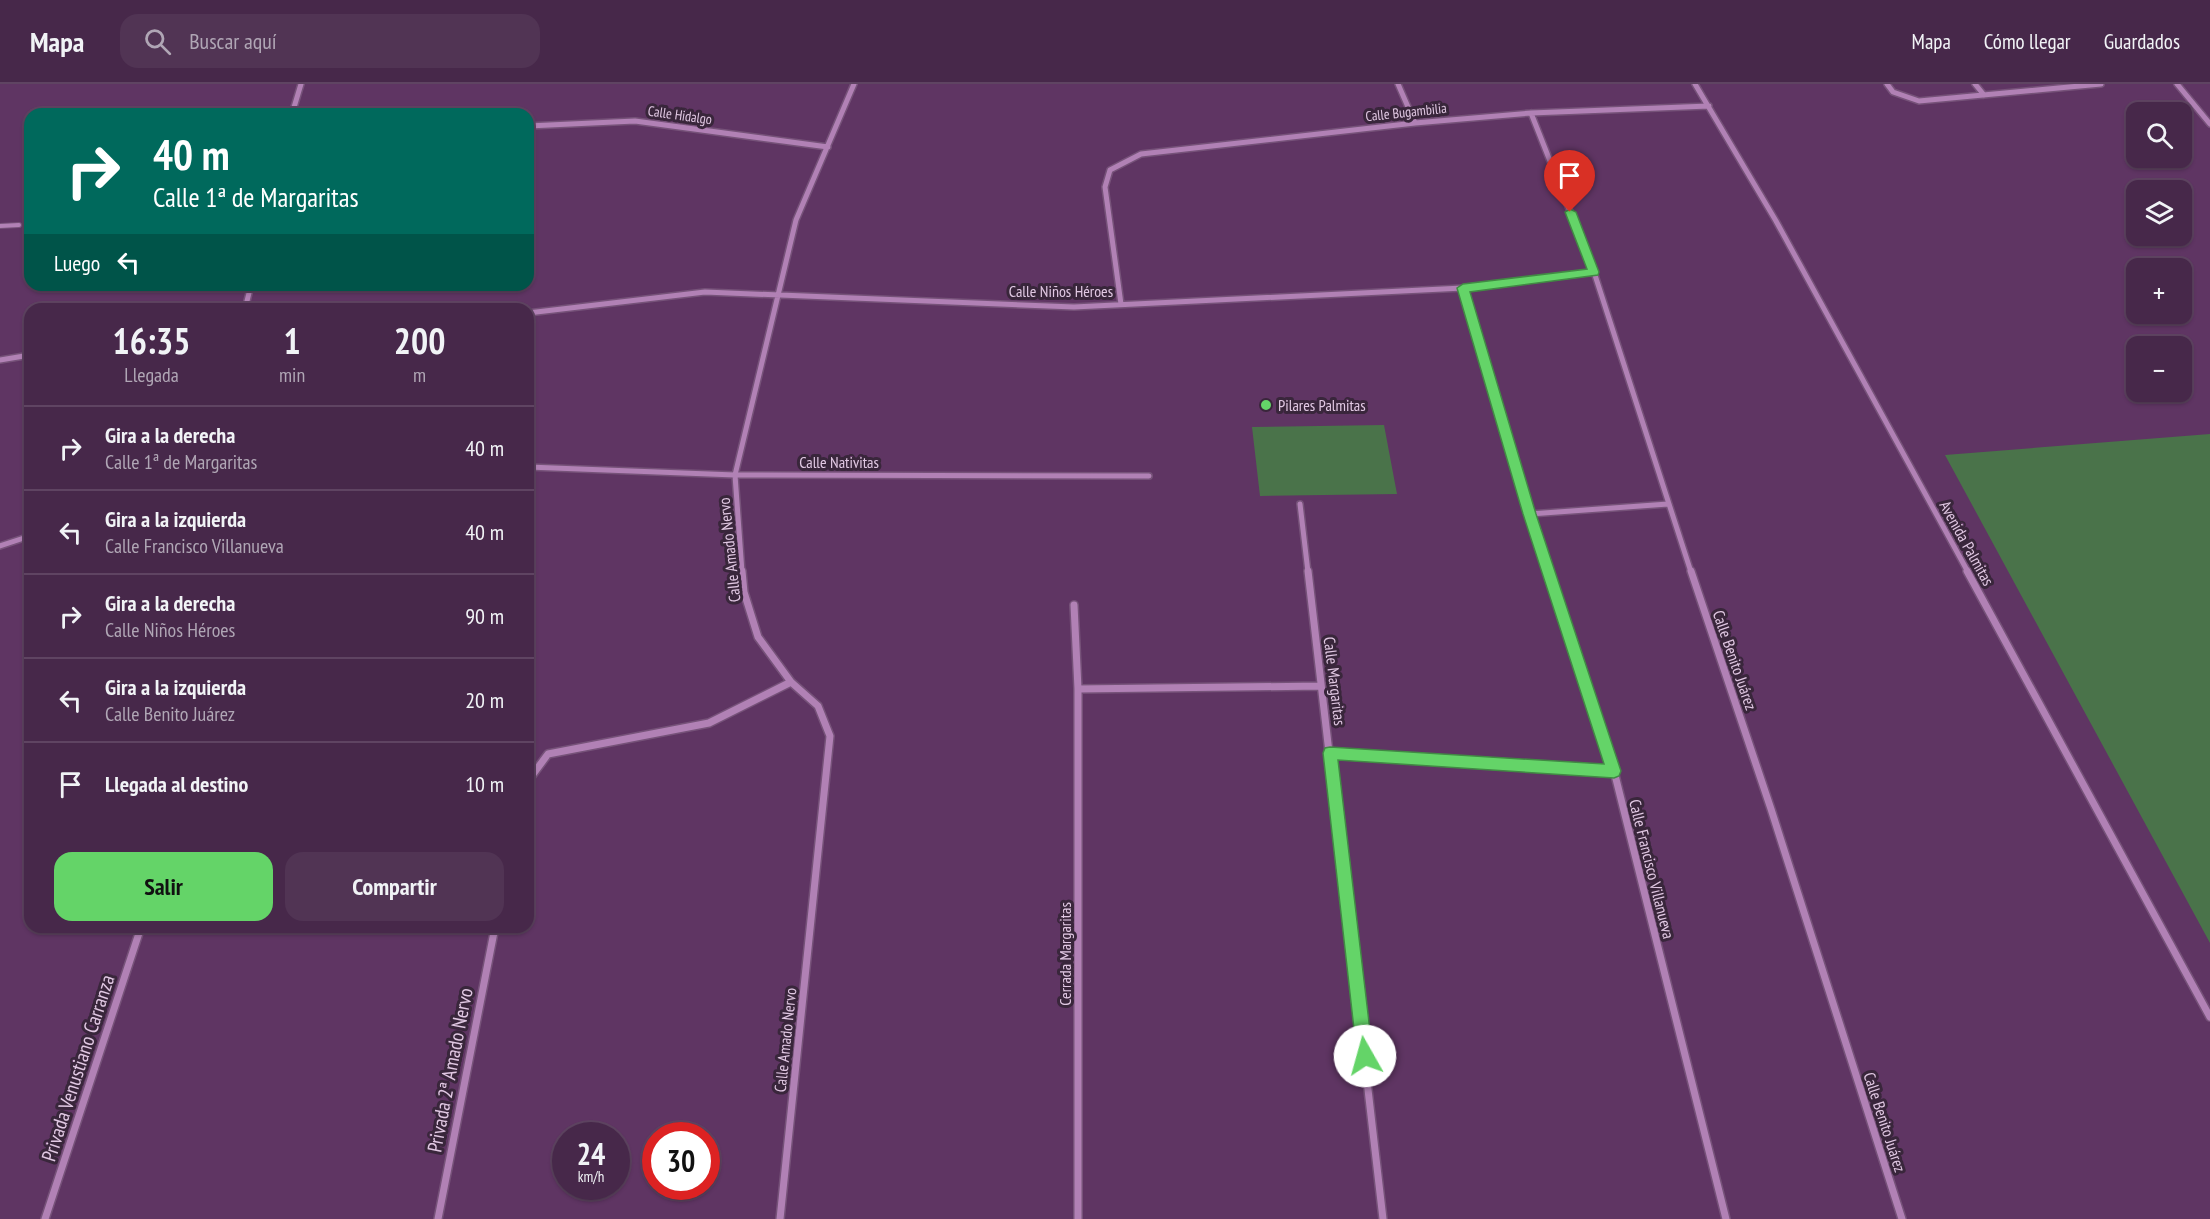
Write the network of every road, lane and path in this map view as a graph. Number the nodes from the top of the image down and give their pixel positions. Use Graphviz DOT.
graph roads {
  1 [pos="301,84"];
  2 [pos="854,84"];
  3 [pos="1398,84"];
  4 [pos="1695,84"];
  5 [pos="1887,84"];
  6 [pos="1975,84"];
  7 [pos="2101,84"];
  8 [pos="2176,84"];
  9 [pos="1984,95"];
  10 [pos="1709,106"];
  11 [pos="294,108"];
  12 [pos="1531,113"];
  13 [pos="1415,123"];
  14 [pos="2210,124"];
  15 [pos="534,126"];
  16 [pos="828,147"];
  17 [pos="19,225"];
  18 [pos="0,226"];
  19 [pos="1594,272"];
  20 [pos="1463,288"];
  21 [pos="779,294"];
  22 [pos="1121,304"];
  23 [pos="534,312"];
  24 [pos="24,356"];
  25 [pos="0,360"];
  26 [pos="534,467"];
  27 [pos="735,475"];
  28 [pos="1149,476"];
  29 [pos="1300,504"];
  30 [pos="1668,504"];
  31 [pos="1530,514"];
  32 [pos="24,538"];
  33 [pos="0,546"];
  34 [pos="1074,605"];
  35 [pos="791,682"];
  36 [pos="1321,686"];
  37 [pos="1078,689"];
  38 [pos="1330,753"];
  39 [pos="1614,771"];
  40 [pos="534,773"];
  41 [pos="139,933"];
  42 [pos="494,933"];
  43 [pos="2210,1017"];
  44 [pos="45,1219"];
  45 [pos="438,1219"];
  46 [pos="780,1219"];
  47 [pos="1078,1219"];
  48 [pos="1383,1219"];
  49 [pos="1726,1219"];
  50 [pos="1902,1219"];
  1 -- 11 [label="street"];
  2 -- 16 [label="street, Calle Amado Nervo"];
  3 -- 13 [label="street"];
  4 -- 10 [label="street, Avenida Palmitas"];
  5 -- 9 [label="street"];
  6 -- 9 [label="street"];
  7 -- 9 [label="street"];
  8 -- 14 [label="street"];
  10 -- 12 [label="street, Calle Bugambilia"];
  10 -- 43 [label="street, Avenida Palmitas"];
  12 -- 13 [label="street, Calle Bugambilia"];
  12 -- 19 [label="street, Calle Benito Juárez"];
  13 -- 22 [label="street, Calle Bugambilia"];
  15 -- 16 [label="street, Calle Hidalgo"];
  16 -- 21 [label="street, Calle Amado Nervo"];
  17 -- 18 [label="lane"];
  19 -- 20 [label="street, Calle Niños Héroes"];
  19 -- 30 [label="street, Calle Benito Juárez"];
  20 -- 22 [label="street, Calle Niños Héroes"];
  20 -- 31 [label="street, Calle Francisco Villanueva"];
  21 -- 22 [label="street, Calle Niños Héroes"];
  21 -- 23 [label="street, Calle Niños Héroes"];
  21 -- 27 [label="street, Calle Amado Nervo"];
  24 -- 25 [label="street"];
  26 -- 27 [label="street, Calle Nativitas"];
  27 -- 28 [label="street, Calle Nativitas"];
  27 -- 35 [label="street, Calle Amado Nervo"];
  29 -- 36 [label="street, Calle Margaritas"];
  30 -- 31 [label="street"];
  30 -- 50 [label="street, Calle Benito Juárez"];
  31 -- 39 [label="street, Calle Francisco Villanueva"];
  32 -- 33 [label="street"];
  34 -- 37 [label="street, Cerrada Margaritas"];
  35 -- 40 [label="street"];
  35 -- 46 [label="street, Calle Amado Nervo"];
  36 -- 37 [label="street"];
  36 -- 38 [label="street, Calle Margaritas"];
  37 -- 47 [label="street, Cerrada Margaritas"];
  38 -- 39 [label="street"];
  38 -- 48 [label="street, Calle Margaritas"];
  39 -- 49 [label="street, Calle Francisco Villanueva"];
  41 -- 44 [label="street, Privada Venustiano Carranza"];
  42 -- 45 [label="street, Privada 2ª Amado Nervo"];
}
